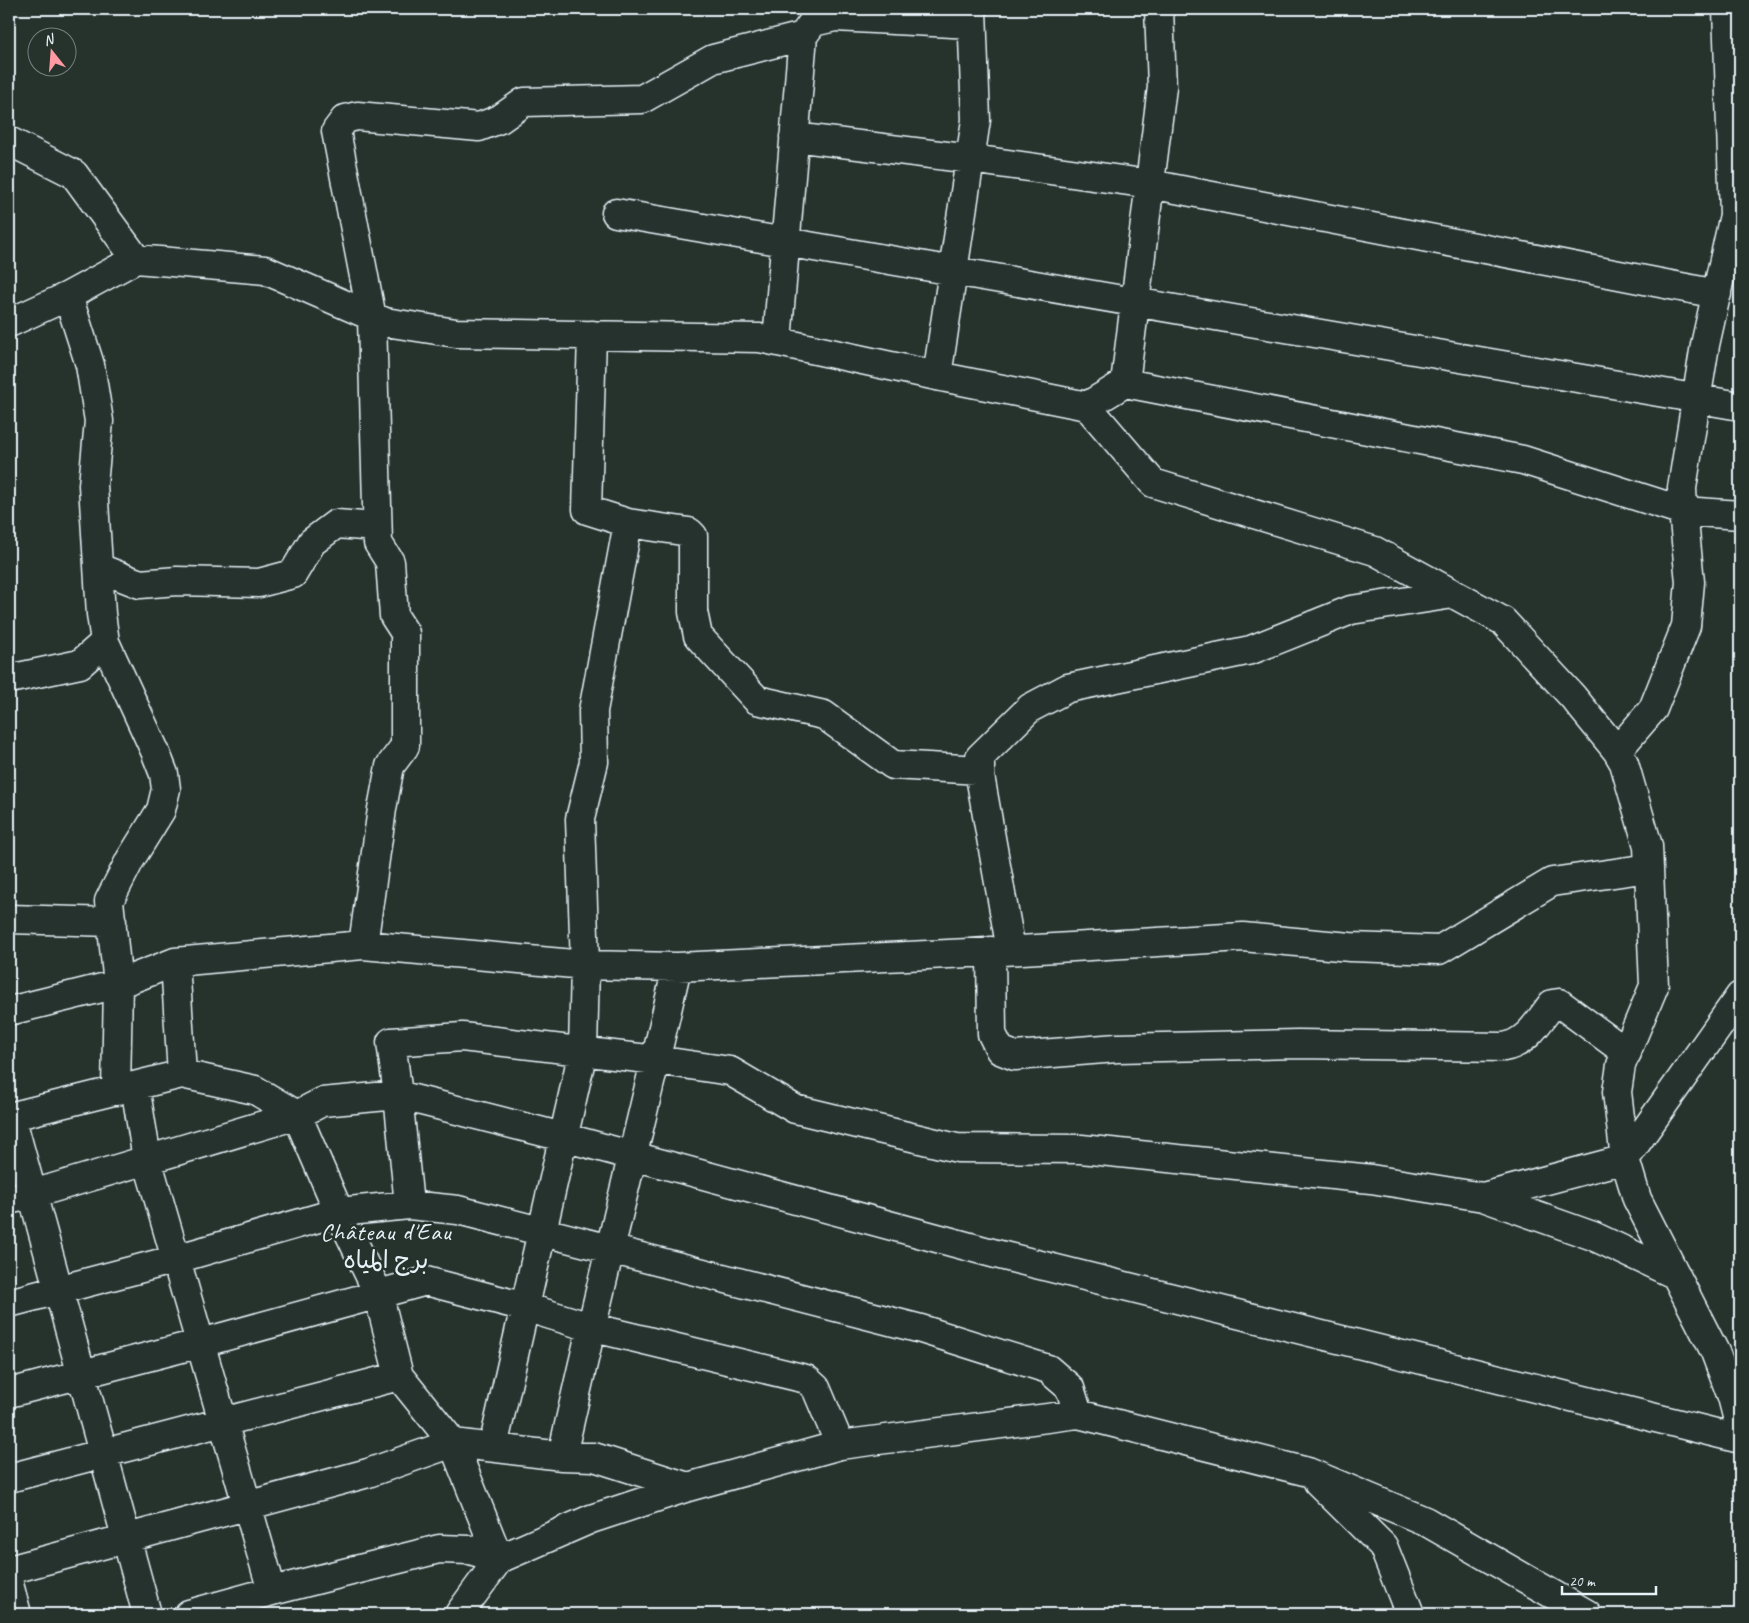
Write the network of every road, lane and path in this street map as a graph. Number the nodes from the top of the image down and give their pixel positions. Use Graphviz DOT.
graph roads {
  1 [pos="1160,9"];
  2 [pos="1727,9"];
  3 [pos="972,16"];
  4 [pos="803,36"];
  5 [pos="794,137"];
  6 [pos="9,141"];
  7 [pos="971,159"];
  8 [pos="1150,184"];
  9 [pos="1737,204"];
  10 [pos="616,213"];
  11 [pos="785,242"];
  12 [pos="136,259"];
  13 [pos="953,272"];
  14 [pos="1717,294"];
  15 [pos="68,296"];
  16 [pos="1135,303"];
  17 [pos="372,318"];
  18 [pos="9,323"];
  19 [pos="592,335"];
  20 [pos="777,341"];
  21 [pos="937,376"];
  22 [pos="1125,383"];
  23 [pos="1697,399"];
  24 [pos="1086,406"];
  25 [pos="1740,406"];
  26 [pos="1683,511"];
  27 [pos="1740,515"];
  28 [pos="628,523"];
  29 [pos="377,527"];
  30 [pos="99,568"];
  31 [pos="1453,594"];
  32 [pos="105,642"];
  33 [pos="9,679"];
  34 [pos="1617,751"];
  35 [pos="980,770"];
  36 [pos="1650,868"];
  37 [pos="9,920"];
  38 [pos="112,922"];
  39 [pos="363,945"];
  40 [pos="1001,951"];
  41 [pos="175,962"];
  42 [pos="585,965"];
  43 [pos="677,967"];
  44 [pos="118,984"];
  45 [pos="1740,996"];
  46 [pos="9,1011"];
  47 [pos="583,1051"];
  48 [pos="1627,1052"];
  49 [pos="656,1060"];
  50 [pos="182,1074"];
  51 [pos="125,1089"];
  52 [pos="398,1095"];
  53 [pos="297,1115"];
  54 [pos="10,1117"];
  55 [pos="563,1137"];
  56 [pos="632,1156"];
  57 [pos="147,1159"];
  58 [pos="1625,1159"];
  59 [pos="21,1197"];
  60 [pos="1483,1198"];
  61 [pos="409,1205"];
  62 [pos="339,1212"];
  63 [pos="542,1231"];
  64 [pos="610,1250"];
  65 [pos="176,1259"];
  66 [pos="1676,1275"];
  67 [pos="58,1290"];
  68 [pos="378,1293"];
  69 [pos="9,1303"];
  70 [pos="525,1307"];
  71 [pos="590,1327"];
  72 [pos="201,1343"];
  73 [pos="82,1374"];
  74 [pos="399,1376"];
  75 [pos="9,1393"];
  76 [pos="1078,1414"];
  77 [pos="223,1422"];
  78 [pos="1740,1428"];
  79 [pos="1740,1440"];
  80 [pos="453,1443"];
  81 [pos="840,1445"];
  82 [pos="493,1447"];
  83 [pos="103,1453"];
  84 [pos="562,1456"];
  85 [pos="1308,1472"];
  86 [pos="9,1478"];
  87 [pos="688,1487"];
  88 [pos="248,1506"];
  89 [pos="126,1539"];
  90 [pos="499,1559"];
  91 [pos="9,1570"];
  92 [pos="9,1584"];
  93 [pos="272,1591"];
  94 [pos="17,1614"];
  95 [pos="147,1614"];
  96 [pos="189,1614"];
  97 [pos="459,1614"];
  98 [pos="1410,1614"];
  99 [pos="1587,1614"];
  1 -- 8 [label="street"];
  2 -- 9 [label="street"];
  3 -- 4 [label="street"];
  3 -- 7 [label="street"];
  4 -- 5 [label="street"];
  4 -- 17 [label="street"];
  5 -- 7 [label="street"];
  5 -- 11 [label="street"];
  6 -- 12 [label="street"];
  7 -- 8 [label="street"];
  7 -- 13 [label="street"];
  8 -- 14 [label="street"];
  8 -- 16 [label="street"];
  9 -- 14 [label="street"];
  10 -- 11 [label="street"];
  11 -- 13 [label="street"];
  11 -- 20 [label="street"];
  12 -- 15 [label="street"];
  12 -- 17 [label="street"];
  13 -- 16 [label="street"];
  13 -- 21 [label="street"];
  14 -- 23 [label="street"];
  15 -- 18 [label="street"];
  15 -- 30 [label="street"];
  16 -- 22 [label="street"];
  16 -- 23 [label="street"];
  17 -- 19 [label="street"];
  17 -- 29 [label="street"];
  19 -- 20 [label="street"];
  19 -- 28 [label="street"];
  20 -- 21 [label="street"];
  21 -- 24 [label="street"];
  22 -- 24 [label="street"];
  22 -- 26 [label="street"];
  23 -- 25 [label="street"];
  23 -- 26 [label="street"];
  24 -- 31 [label="street"];
  26 -- 27 [label="street"];
  26 -- 34 [label="street"];
  28 -- 35 [label="street"];
  28 -- 42 [label="street"];
  29 -- 30 [label="street"];
  29 -- 39 [label="street"];
  30 -- 32 [label="street"];
  31 -- 34 [label="street"];
  31 -- 35 [label="street"];
  32 -- 33 [label="street"];
  32 -- 38 [label="street"];
  34 -- 36 [label="street"];
  35 -- 40 [label="street"];
  36 -- 40 [label="street"];
  36 -- 48 [label="street"];
  37 -- 38 [label="street"];
  38 -- 44 [label="street"];
  39 -- 41 [label="street"];
  39 -- 42 [label="street"];
  40 -- 43 [label="street"];
  40 -- 48 [label="street"];
  41 -- 44 [label="street"];
  41 -- 50 [label="street"];
  42 -- 43 [label="street"];
  42 -- 47 [label="street"];
  43 -- 49 [label="street"];
  44 -- 46 [label="street"];
  44 -- 51 [label="street"];
  45 -- 58 [label="street"];
  47 -- 49 [label="street"];
  47 -- 52 [label="street"];
  47 -- 55 [label="street"];
  48 -- 58 [label="street"];
  49 -- 56 [label="street"];
  49 -- 60 [label="street"];
  50 -- 51 [label="street"];
  50 -- 53 [label="street"];
  51 -- 54 [label="street"];
  51 -- 57 [label="street"];
  52 -- 53 [label="street"];
  52 -- 55 [label="street"];
  52 -- 61 [label="street"];
  53 -- 57 [label="street"];
  53 -- 62 [label="street"];
  54 -- 59 [label="street"];
  55 -- 56 [label="street"];
  55 -- 63 [label="street"];
  56 -- 64 [label="street"];
  56 -- 79 [label="street"];
  57 -- 59 [label="street"];
  57 -- 65 [label="street"];
  58 -- 60 [label="street"];
  58 -- 66 [label="street"];
  59 -- 67 [label="street"];
  60 -- 66 [label="street"];
  61 -- 62 [label="street"];
  61 -- 63 [label="street"];
  62 -- 65 [label="street"];
  62 -- 68 [label="street"];
  63 -- 64 [label="street"];
  63 -- 70 [label="street"];
  64 -- 71 [label="street"];
  64 -- 76 [label="street"];
  65 -- 67 [label="street"];
  65 -- 72 [label="street"];
  66 -- 78 [label="street"];
  67 -- 69 [label="street"];
  67 -- 73 [label="street"];
  68 -- 70 [label="street"];
  68 -- 72 [label="street"];
  68 -- 74 [label="street"];
  70 -- 71 [label="street"];
  70 -- 82 [label="street"];
  71 -- 81 [label="street"];
  71 -- 84 [label="street"];
  72 -- 73 [label="street"];
  72 -- 77 [label="street"];
  73 -- 75 [label="street"];
  73 -- 83 [label="street"];
  74 -- 77 [label="street"];
  74 -- 80 [label="street"];
  76 -- 81 [label="street"];
  76 -- 85 [label="street"];
  77 -- 83 [label="street"];
  77 -- 88 [label="street"];
  80 -- 82 [label="street"];
  80 -- 88 [label="street"];
  80 -- 90 [label="street"];
  81 -- 87 [label="street"];
  82 -- 84 [label="street"];
  83 -- 86 [label="street"];
  83 -- 89 [label="street"];
  84 -- 87 [label="street"];
  85 -- 98 [label="street"];
  85 -- 99 [label="street"];
  87 -- 90 [label="street"];
  88 -- 89 [label="street"];
  88 -- 93 [label="street"];
  89 -- 91 [label="street"];
  89 -- 95 [label="street"];
  90 -- 93 [label="street"];
  90 -- 97 [label="street"];
  92 -- 94 [label="street"];
  93 -- 96 [label="street"];
}
